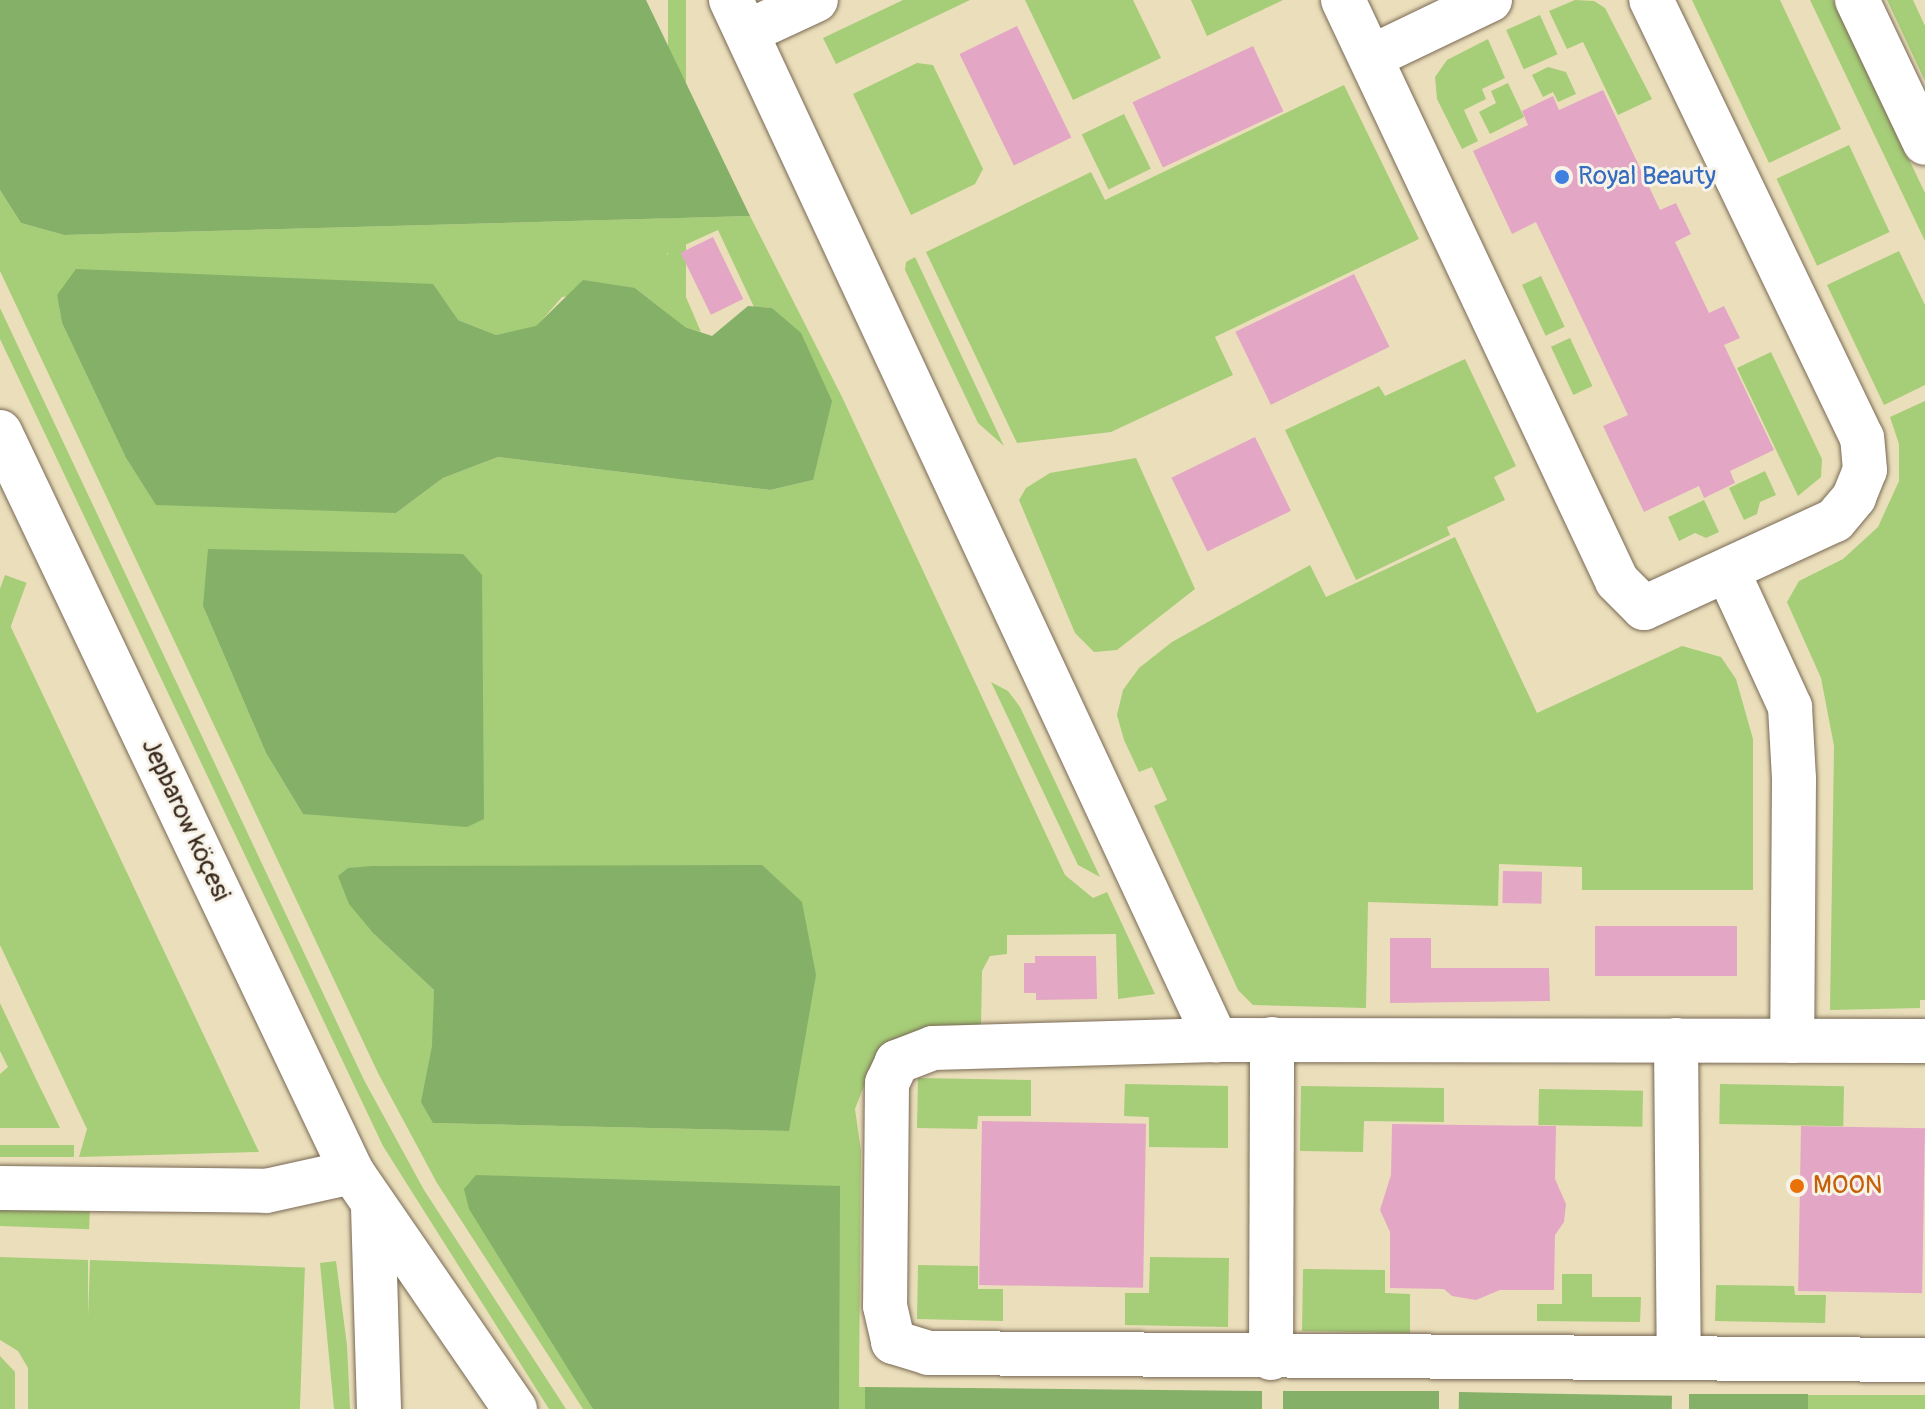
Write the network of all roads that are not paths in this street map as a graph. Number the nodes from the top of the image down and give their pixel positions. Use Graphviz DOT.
graph roads {
  1 [pos="816,0"];
  2 [pos="1343,0"];
  3 [pos="1490,0"];
  4 [pos="1651,0"];
  5 [pos="1857,0"];
  6 [pos="739,16"];
  7 [pos="1371,57"];
  8 [pos="1925,143"];
  9 [pos="0,432"];
  10 [pos="1728,572"];
  11 [pos="1272,1039"];
  12 [pos="1216,1040"];
  13 [pos="1676,1040"];
  14 [pos="1792,1041"];
  15 [pos="1925,1041"];
  16 [pos="0,1188"];
  17 [pos="362,1189"];
  18 [pos="1271,1358"];
  19 [pos="1679,1358"];
  20 [pos="1925,1360"];
  21 [pos="379,1409"];
  22 [pos="515,1409"];
  1 -- 6 [label="street"];
  2 -- 7 [label="street"];
  3 -- 7 [label="street"];
  4 -- 10 [label="street"];
  5 -- 8 [label="street"];
  6 -- 12 [label="street"];
  7 -- 10 [label="street"];
  9 -- 17 [label="street, Jepbarow köçesi"];
  10 -- 14 [label="street"];
  11 -- 12 [label="street"];
  11 -- 13 [label="street"];
  11 -- 18 [label="street"];
  12 -- 18 [label="street"];
  13 -- 14 [label="street"];
  13 -- 19 [label="street"];
  14 -- 15 [label="street"];
  16 -- 17 [label="street"];
  17 -- 21 [label="street, Jepbarow köçesi"];
  17 -- 22 [label="street, Jepbarow köçesi"];
  18 -- 19 [label="street"];
  19 -- 20 [label="street"];
}
